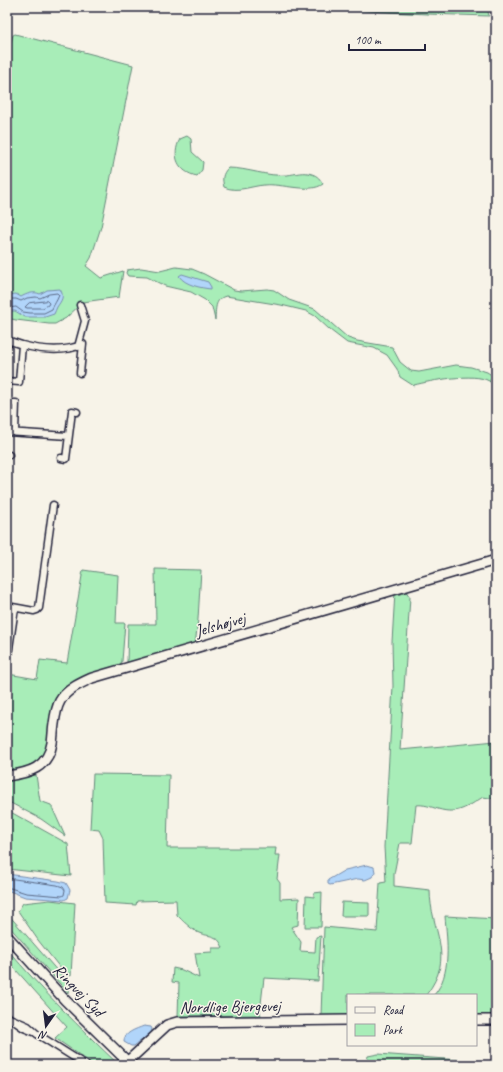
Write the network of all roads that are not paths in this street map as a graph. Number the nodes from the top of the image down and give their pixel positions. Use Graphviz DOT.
graph roads {
  1 [pos="80,305"];
  2 [pos="7,340"];
  3 [pos="22,345"];
  4 [pos="78,347"];
  5 [pos="80,373"];
  6 [pos="7,381"];
  7 [pos="11,403"];
  8 [pos="78,412"];
  9 [pos="7,432"];
  10 [pos="15,432"];
  11 [pos="68,436"];
  12 [pos="61,458"];
  13 [pos="53,505"];
  14 [pos="496,560"];
  15 [pos="7,606"];
  16 [pos="15,608"];
  17 [pos="7,662"];
  18 [pos="7,776"];
  19 [pos="7,936"];
  20 [pos="10,1017"];
  21 [pos="347,1020"];
  22 [pos="477,1020"];
  23 [pos="496,1020"];
  24 [pos="129,1063"];
  25 [pos="82,1064"];
  1 -- 4 [label="street"];
  2 -- 3 [label="street"];
  3 -- 4 [label="street"];
  3 -- 6 [label="street"];
  4 -- 5 [label="street"];
  7 -- 10 [label="street"];
  8 -- 11 [label="street"];
  9 -- 10 [label="street"];
  10 -- 11 [label="street"];
  11 -- 12 [label="street"];
  13 -- 16 [label="street"];
  14 -- 18 [label="street, Jelshøjvej"];
  15 -- 16 [label="street"];
  16 -- 17 [label="street"];
  19 -- 24 [label="street, Ringvej Syd"];
  20 -- 25 [label="street"];
  21 -- 24 [label="street, Nordlige Bjergevej"];
  22 -- 23 [label="street"];
}
